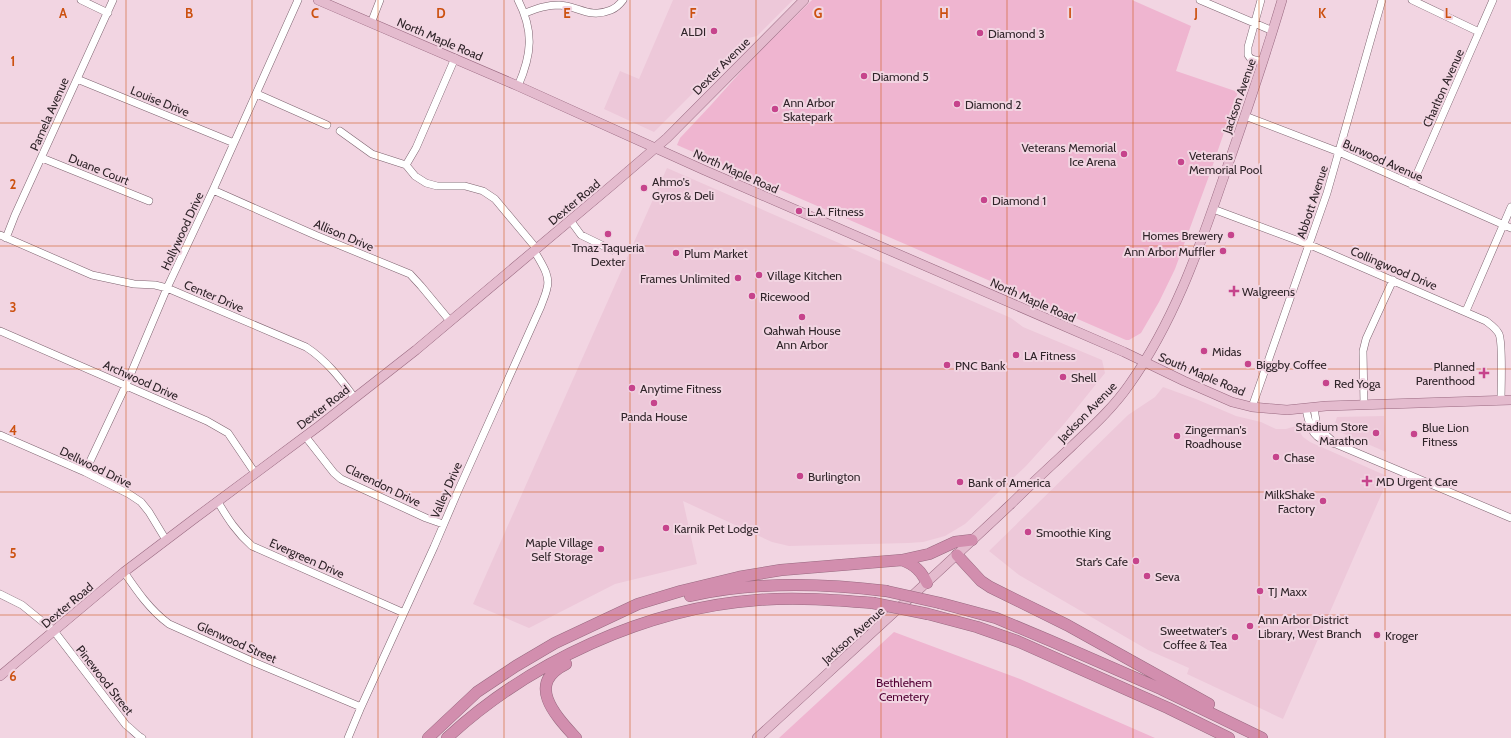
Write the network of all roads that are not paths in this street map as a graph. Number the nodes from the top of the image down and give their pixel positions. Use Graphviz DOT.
graph roads {
  1 [pos="81,0"];
  2 [pos="113,0"];
  3 [pos="298,0"];
  4 [pos="318,0"];
  5 [pos="380,0"];
  6 [pos="518,0"];
  7 [pos="623,0"];
  8 [pos="804,0"];
  9 [pos="1200,0"];
  10 [pos="1261,0"];
  11 [pos="1282,0"];
  12 [pos="1382,0"];
  13 [pos="1412,0"];
  14 [pos="1493,0"];
  15 [pos="108,13"];
  16 [pos="525,13"];
  17 [pos="371,23"];
  18 [pos="1255,24"];
  19 [pos="1273,31"];
  20 [pos="1479,32"];
  21 [pos="455,58"];
  22 [pos="1263,62"];
  23 [pos="77,79"];
  24 [pos="518,86"];
  25 [pos="257,94"];
  26 [pos="1245,116"];
  27 [pos="327,125"];
  28 [pos="340,131"];
  29 [pos="234,143"];
  30 [pos="655,148"];
  31 [pos="1339,152"];
  32 [pos="42,158"];
  33 [pos="406,165"];
  34 [pos="1412,185"];
  35 [pos="213,190"];
  36 [pos="149,201"];
  37 [pos="1511,207"];
  38 [pos="1213,209"];
  39 [pos="570,220"];
  40 [pos="1503,224"];
  41 [pos="1511,228"];
  42 [pos="3,237"];
  43 [pos="1310,245"];
  44 [pos="535,249"];
  45 [pos="612,250"];
  46 [pos="1393,280"];
  47 [pos="167,288"];
  48 [pos="1466,311"];
  49 [pos="450,321"];
  50 [pos="0,332"];
  51 [pos="1144,363"];
  52 [pos="126,385"];
  53 [pos="354,397"];
  54 [pos="1501,400"];
  55 [pos="1511,400"];
  56 [pos="1364,405"];
  57 [pos="1252,407"];
  58 [pos="1310,408"];
  59 [pos="0,435"];
  60 [pos="305,436"];
  61 [pos="85,472"];
  62 [pos="255,473"];
  63 [pos="218,502"];
  64 [pos="1511,518"];
  65 [pos="443,524"];
  66 [pos="166,540"];
  67 [pos="972,540"];
  68 [pos="957,555"];
  69 [pos="902,560"];
  70 [pos="124,572"];
  71 [pos="927,582"];
  72 [pos="0,594"];
  73 [pos="404,613"];
  74 [pos="586,628"];
  75 [pos="54,631"];
  76 [pos="623,631"];
  77 [pos="0,676"];
  78 [pos="361,707"];
  79 [pos="1251,733"];
  80 [pos="142,738"];
  81 [pos="348,738"];
  82 [pos="428,738"];
  83 [pos="447,738"];
  84 [pos="576,738"];
  85 [pos="757,738"];
  86 [pos="1229,738"];
  87 [pos="1262,738"];
  1 -- 15 [label="street"];
  2 -- 15 [label="street, Pamela Avenue"];
  3 -- 25 [label="street, Hollywood Drive"];
  4 -- 17 [label="main road, North Maple Road"];
  5 -- 17 [label="street"];
  6 -- 16 [label="street"];
  7 -- 16 [label="street"];
  8 -- 30 [label="main road, Dexter Avenue"];
  9 -- 18 [label="street"];
  10 -- 18 [label="street"];
  11 -- 19 [label="main road, Jackson Avenue"];
  12 -- 31 [label="street, Abbott Avenue"];
  13 -- 20 [label="street"];
  14 -- 20 [label="street, Charlton Avenue"];
  15 -- 23 [label="street, Pamela Avenue"];
  16 -- 24 [label="street"];
  17 -- 21 [label="main road, North Maple Road"];
  18 -- 19 [label="street"];
  18 -- 22 [label="street"];
  19 -- 22 [label="main road, Jackson Avenue"];
  20 -- 34 [label="street, Charlton Avenue"];
  21 -- 24 [label="main road, North Maple Road"];
  21 -- 33 [label="street"];
  22 -- 26 [label="main road, Jackson Avenue"];
  23 -- 29 [label="street, Louise Drive"];
  23 -- 32 [label="street, Pamela Avenue"];
  24 -- 30 [label="main road, North Maple Road"];
  25 -- 27 [label="street"];
  25 -- 29 [label="street, Hollywood Drive"];
  26 -- 31 [label="street, Burwood Avenue"];
  26 -- 38 [label="main road, Jackson Avenue"];
  28 -- 33 [label="street"];
  29 -- 35 [label="street, Hollywood Drive"];
  30 -- 39 [label="main road, Dexter Road"];
  30 -- 51 [label="main road, North Maple Road"];
  31 -- 34 [label="street, Burwood Avenue"];
  31 -- 43 [label="street, Abbott Avenue"];
  32 -- 36 [label="street, Duane Court"];
  32 -- 42 [label="street, Pamela Avenue"];
  33 -- 44 [label="street"];
  34 -- 40 [label="street, Burwood Avenue"];
  35 -- 47 [label="street, Hollywood Drive"];
  35 -- 49 [label="street, Allison Drive"];
  37 -- 40 [label="street"];
  38 -- 43 [label="street, Collingwood Drive"];
  38 -- 51 [label="main road, Jackson Avenue"];
  39 -- 44 [label="main road, Dexter Road"];
  39 -- 45 [label="street"];
  40 -- 41 [label="street, Burwood Avenue"];
  40 -- 48 [label="street"];
  42 -- 47 [label="street, Center Drive"];
  43 -- 46 [label="street, Collingwood Drive"];
  43 -- 57 [label="street, Abbott Avenue"];
  44 -- 49 [label="main road, Dexter Road"];
  44 -- 65 [label="street, Valley Drive"];
  46 -- 48 [label="street, Collingwood Drive"];
  46 -- 56 [label="street"];
  47 -- 52 [label="street, Hollywood Drive"];
  47 -- 53 [label="street, Center Drive"];
  48 -- 54 [label="street, Collingwood Drive"];
  49 -- 53 [label="main road, Dexter Road"];
  50 -- 52 [label="street, Archwood Drive"];
  51 -- 57 [label="main road, South Maple Road"];
  51 -- 67 [label="main road, Jackson Avenue"];
  52 -- 61 [label="street, Hollywood Drive"];
  52 -- 62 [label="street, Archwood Drive"];
  53 -- 60 [label="main road, Dexter Road"];
  54 -- 55 [label="main road, South Maple Road"];
  54 -- 56 [label="main road, South Maple Road"];
  56 -- 58 [label="main road, South Maple Road"];
  57 -- 58 [label="main road, South Maple Road"];
  58 -- 64 [label="street"];
  59 -- 61 [label="street, Dellwood Drive"];
  60 -- 62 [label="main road, Dexter Road"];
  60 -- 65 [label="street, Clarendon Drive"];
  61 -- 66 [label="street, Dellwood Drive"];
  62 -- 63 [label="main road, Dexter Road"];
  63 -- 66 [label="main road, Dexter Road"];
  63 -- 73 [label="street, Evergreen Drive"];
  65 -- 73 [label="street, Valley Drive"];
  66 -- 70 [label="main road, Dexter Road"];
  67 -- 68 [label="main road, Jackson Avenue"];
  67 -- 69 [label="highway"];
  68 -- 71 [label="main road, Jackson Avenue"];
  68 -- 79 [label="highway"];
  69 -- 71 [label="highway"];
  69 -- 74 [label="highway"];
  70 -- 75 [label="main road, Dexter Road"];
  70 -- 78 [label="street, Glenwood Street"];
  71 -- 85 [label="main road, Jackson Avenue"];
  72 -- 75 [label="street, Pinewood Street"];
  73 -- 78 [label="street, Valley Drive"];
  74 -- 79 [label="highway, bridge"];
  74 -- 82 [label="highway"];
  75 -- 77 [label="main road, Dexter Road"];
  75 -- 80 [label="street, Pinewood Street"];
  76 -- 83 [label="highway"];
  76 -- 84 [label="highway"];
  76 -- 86 [label="highway, bridge"];
  78 -- 81 [label="street, Valley Drive"];
  79 -- 87 [label="highway"];
}
